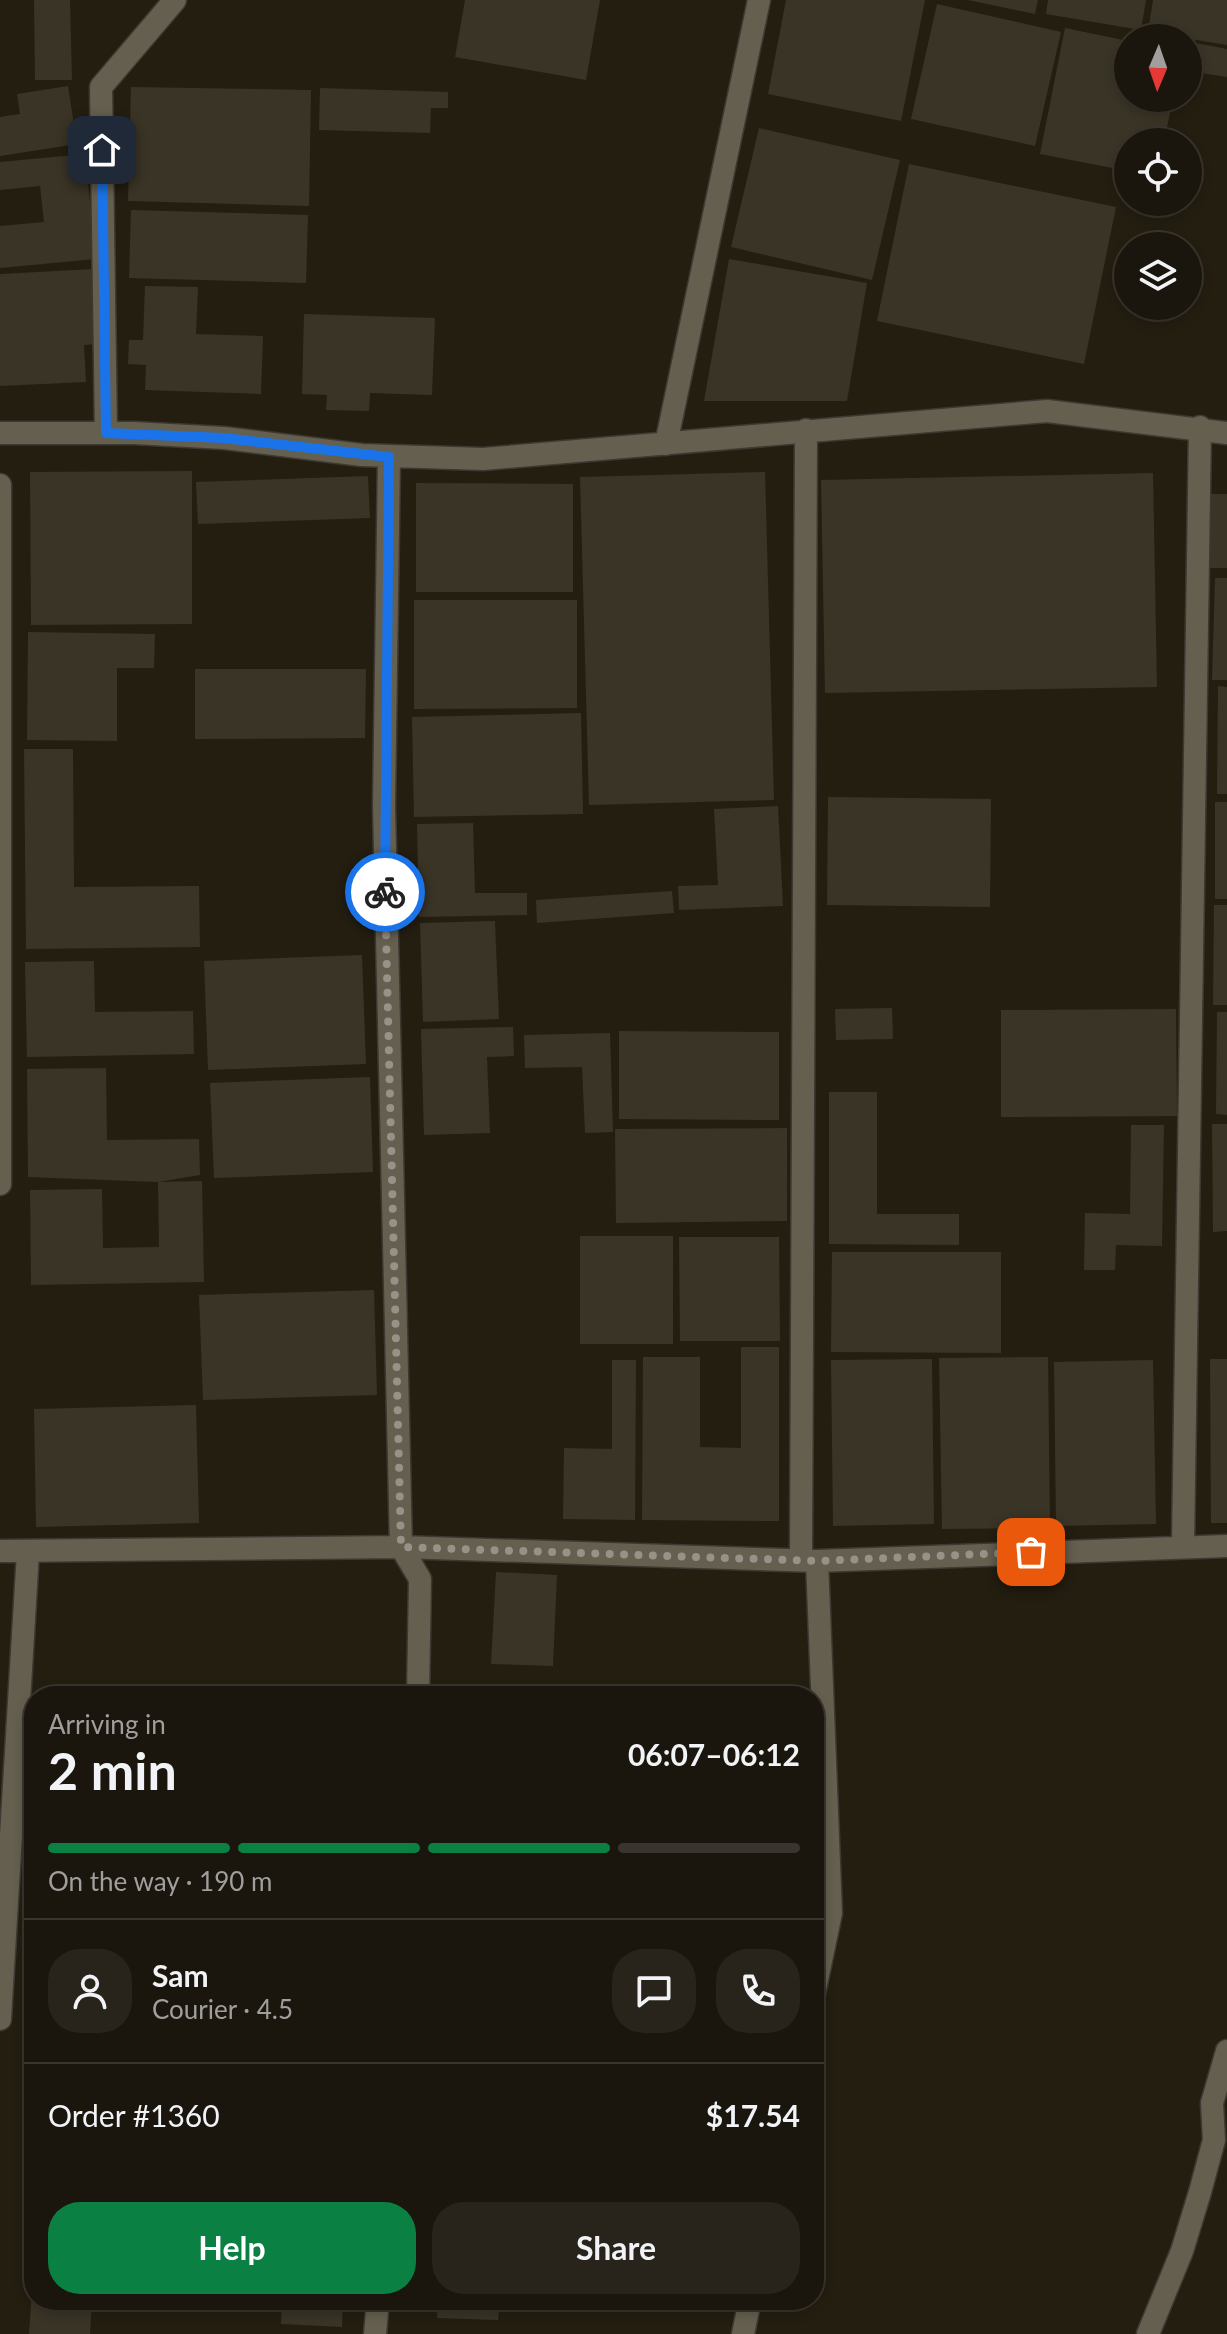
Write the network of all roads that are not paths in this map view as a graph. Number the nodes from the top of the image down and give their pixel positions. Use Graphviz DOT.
graph roads {
  1 [pos="175,0"];
  2 [pos="759,0"];
  3 [pos="1200,427"];
  4 [pos="806,430"];
  5 [pos="0,433"];
  6 [pos="106,433"];
  7 [pos="1227,433"];
  8 [pos="666,444"];
  9 [pos="389,457"];
  10 [pos="0,485"];
  11 [pos="0,1184"];
  12 [pos="1183,1545"];
  13 [pos="1227,1546"];
  14 [pos="401,1547"];
  15 [pos="0,1551"];
  16 [pos="28,1552"];
  17 [pos="809,1560"];
  18 [pos="418,1686"];
  19 [pos="817,1686"];
  20 [pos="824,1801"];
  21 [pos="824,1946"];
  22 [pos="0,2019"];
  23 [pos="1227,2051"];
  24 [pos="1220,2142"];
  25 [pos="377,2310"];
  26 [pos="748,2310"];
  27 [pos="375,2334"];
  28 [pos="743,2334"];
  29 [pos="1148,2334"];
  1 -- 6 [label="street"];
  2 -- 8 [label="street"];
  3 -- 4 [label="street"];
  3 -- 7 [label="street"];
  3 -- 12 [label="street"];
  4 -- 8 [label="street"];
  4 -- 17 [label="street"];
  5 -- 6 [label="street"];
  6 -- 9 [label="street"];
  8 -- 9 [label="street"];
  9 -- 14 [label="street"];
  10 -- 11 [label="street"];
  12 -- 13 [label="street"];
  12 -- 17 [label="street"];
  14 -- 16 [label="street"];
  14 -- 17 [label="street"];
  14 -- 18 [label="street"];
  15 -- 16 [label="street"];
  16 -- 22 [label="street"];
  17 -- 19 [label="street"];
  20 -- 21 [label="street"];
  23 -- 24 [label="street"];
  24 -- 29 [label="street"];
  25 -- 27 [label="street"];
  26 -- 28 [label="street"];
}
